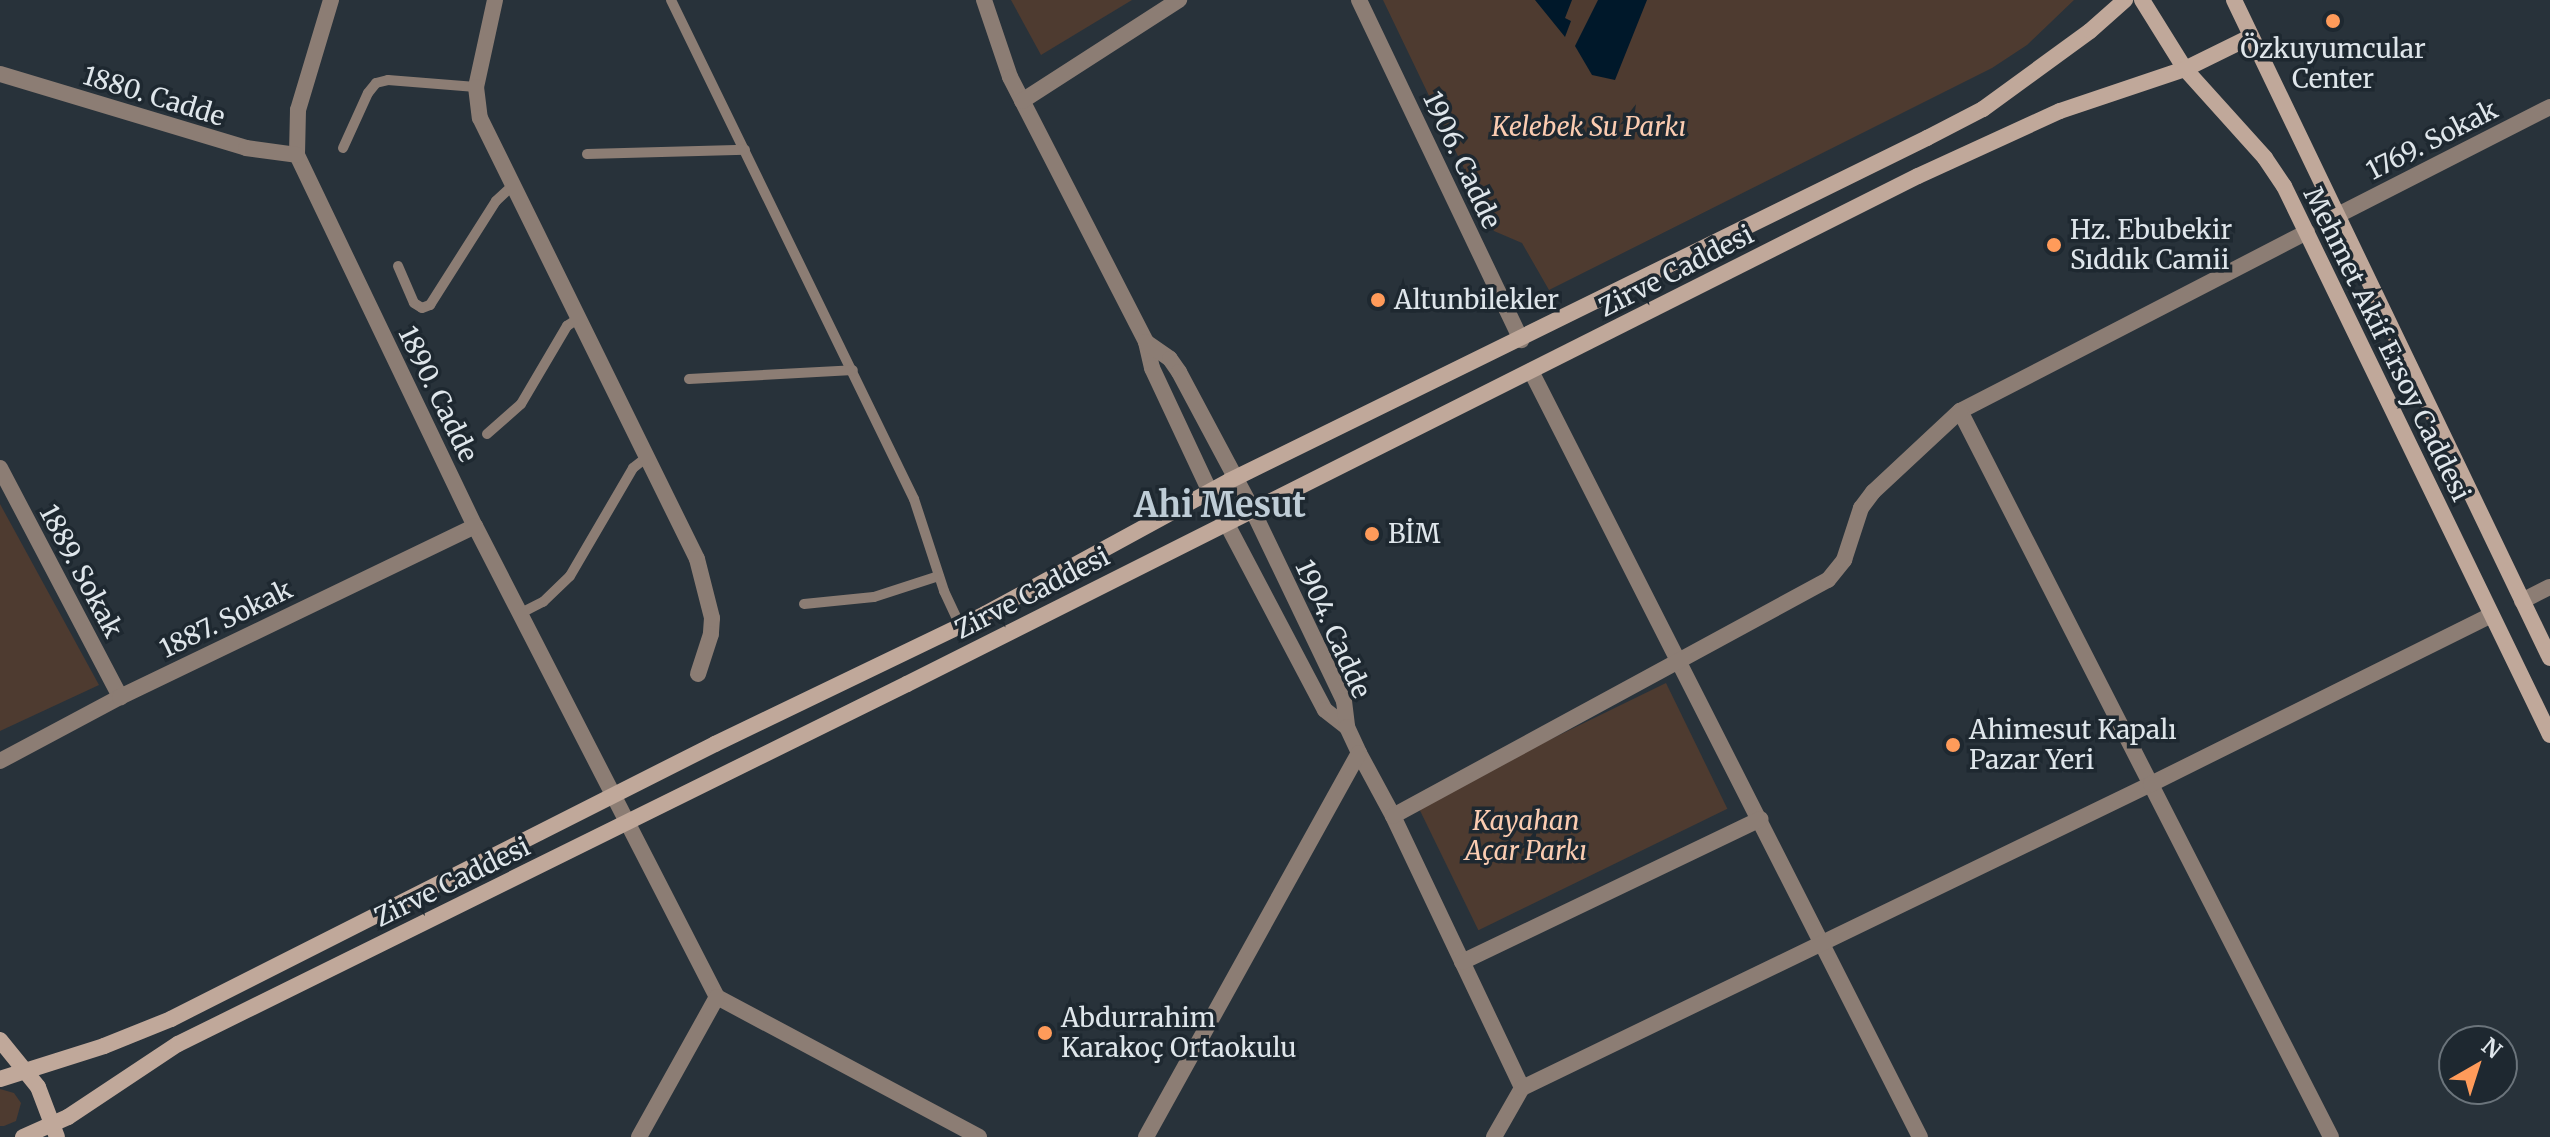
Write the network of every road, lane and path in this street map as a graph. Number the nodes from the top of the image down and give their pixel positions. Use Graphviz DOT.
graph roads {
  1 [pos="331,0"];
  2 [pos="495,0"];
  3 [pos="671,0"];
  4 [pos="984,0"];
  5 [pos="1179,0"];
  6 [pos="1359,0"];
  7 [pos="2125,0"];
  8 [pos="2142,0"];
  9 [pos="2234,0"];
  10 [pos="2250,37"];
  11 [pos="2185,69"];
  12 [pos="0,74"];
  13 [pos="476,87"];
  14 [pos="1022,101"];
  15 [pos="2550,107"];
  16 [pos="343,148"];
  17 [pos="745,150"];
  18 [pos="587,154"];
  19 [pos="297,155"];
  20 [pos="513,185"];
  21 [pos="2336,216"];
  22 [pos="2307,232"];
  23 [pos="398,266"];
  24 [pos="579,318"];
  25 [pos="1521,340"];
  26 [pos="1146,342"];
  27 [pos="853,370"];
  28 [pos="1531,371"];
  29 [pos="689,379"];
  30 [pos="1960,411"];
  31 [pos="487,434"];
  32 [pos="647,457"];
  33 [pos="0,468"];
  34 [pos="1235,478"];
  35 [pos="1210,492"];
  36 [pos="1252,509"];
  37 [pos="1225,523"];
  38 [pos="475,526"];
  39 [pos="939,576"];
  40 [pos="2550,587"];
  41 [pos="2522,601"];
  42 [pos="804,604"];
  43 [pos="521,613"];
  44 [pos="2491,615"];
  45 [pos="960,626"];
  46 [pos="2550,658"];
  47 [pos="1680,661"];
  48 [pos="698,674"];
  49 [pos="120,697"];
  50 [pos="1347,727"];
  51 [pos="2550,735"];
  52 [pos="1359,753"];
  53 [pos="0,761"];
  54 [pos="2151,784"];
  55 [pos="616,794"];
  56 [pos="1393,816"];
  57 [pos="1760,819"];
  58 [pos="630,821"];
  59 [pos="1823,944"];
  60 [pos="1462,962"];
  61 [pos="717,997"];
  62 [pos="0,1040"];
  63 [pos="25,1069"];
  64 [pos="0,1079"];
  65 [pos="1522,1088"];
  66 [pos="54,1131"];
  67 [pos="23,1137"];
  68 [pos="639,1137"];
  69 [pos="979,1137"];
  70 [pos="1146,1137"];
  71 [pos="1494,1137"];
  72 [pos="1920,1137"];
  73 [pos="2331,1137"];
  1 -- 19 [label="street, 1890. Cadde"];
  2 -- 13 [label="street"];
  3 -- 17 [label="lane"];
  4 -- 14 [label="street, 1904. Cadde"];
  5 -- 14 [label="street"];
  6 -- 25 [label="street, 1906. Cadde"];
  7 -- 25 [label="main road, Zirve Caddesi"];
  8 -- 11 [label="main road, Mehmet Akif Ersoy Caddesi"];
  9 -- 10 [label="main road, Mehmet Akif Ersoy Caddesi"];
  10 -- 11 [label="main road, Zirve Caddesi"];
  10 -- 21 [label="main road, Mehmet Akif Ersoy Caddesi"];
  11 -- 22 [label="main road, Mehmet Akif Ersoy Caddesi"];
  11 -- 28 [label="main road, Zirve Caddesi"];
  12 -- 19 [label="street, 1880. Cadde"];
  13 -- 16 [label="lane"];
  13 -- 20 [label="street"];
  14 -- 26 [label="street, 1904. Cadde"];
  15 -- 21 [label="street, 1769. Sokak"];
  17 -- 18 [label="lane"];
  17 -- 27 [label="lane"];
  19 -- 38 [label="street, 1890. Cadde"];
  20 -- 23 [label="lane"];
  20 -- 24 [label="street"];
  21 -- 41 [label="main road, Mehmet Akif Ersoy Caddesi"];
  22 -- 30 [label="street"];
  22 -- 44 [label="main road, Mehmet Akif Ersoy Caddesi"];
  24 -- 31 [label="lane"];
  24 -- 32 [label="street"];
  25 -- 34 [label="main road, Zirve Caddesi"];
  26 -- 34 [label="street, 1904. Cadde"];
  26 -- 35 [label="street, 1904. Cadde"];
  27 -- 29 [label="lane"];
  27 -- 39 [label="lane"];
  28 -- 36 [label="main road, Zirve Caddesi"];
  28 -- 47 [label="street"];
  30 -- 47 [label="street"];
  30 -- 54 [label="street"];
  32 -- 43 [label="lane"];
  32 -- 48 [label="street"];
  33 -- 49 [label="street, 1889. Sokak"];
  34 -- 35 [label="main road, Zirve Caddesi"];
  34 -- 36 [label="street, 1904. Cadde"];
  35 -- 37 [label="street, 1904. Cadde"];
  35 -- 45 [label="main road, Zirve Caddesi"];
  36 -- 37 [label="main road, Zirve Caddesi"];
  36 -- 50 [label="street, 1904. Cadde"];
  37 -- 50 [label="street, 1904. Cadde"];
  37 -- 58 [label="main road, Zirve Caddesi"];
  38 -- 43 [label="street, 1890. Cadde"];
  38 -- 49 [label="street, 1887. Sokak"];
  39 -- 42 [label="lane"];
  39 -- 45 [label="lane"];
  40 -- 41 [label="street"];
  41 -- 46 [label="main road, Mehmet Akif Ersoy Caddesi"];
  43 -- 55 [label="street, 1890. Cadde"];
  44 -- 51 [label="main road, Mehmet Akif Ersoy Caddesi"];
  44 -- 54 [label="street"];
  45 -- 55 [label="main road, Zirve Caddesi"];
  47 -- 56 [label="street"];
  47 -- 57 [label="street"];
  49 -- 53 [label="street, 1887. Sokak"];
  50 -- 52 [label="street"];
  52 -- 56 [label="street"];
  52 -- 70 [label="street"];
  54 -- 59 [label="street"];
  54 -- 73 [label="street"];
  55 -- 58 [label="street, 1890. Cadde"];
  55 -- 63 [label="main road, Zirve Caddesi"];
  56 -- 60 [label="street"];
  57 -- 59 [label="street"];
  57 -- 60 [label="street"];
  58 -- 61 [label="street, 1890. Cadde"];
  58 -- 66 [label="main road, Zirve Caddesi"];
  59 -- 65 [label="street"];
  59 -- 72 [label="street"];
  60 -- 65 [label="street"];
  61 -- 68 [label="street"];
  61 -- 69 [label="street"];
  62 -- 63 [label="main road"];
  63 -- 64 [label="main road, Zirve Caddesi"];
  63 -- 66 [label="main road"];
  65 -- 71 [label="street"];
  66 -- 67 [label="main road, Zirve Caddesi"];
}
